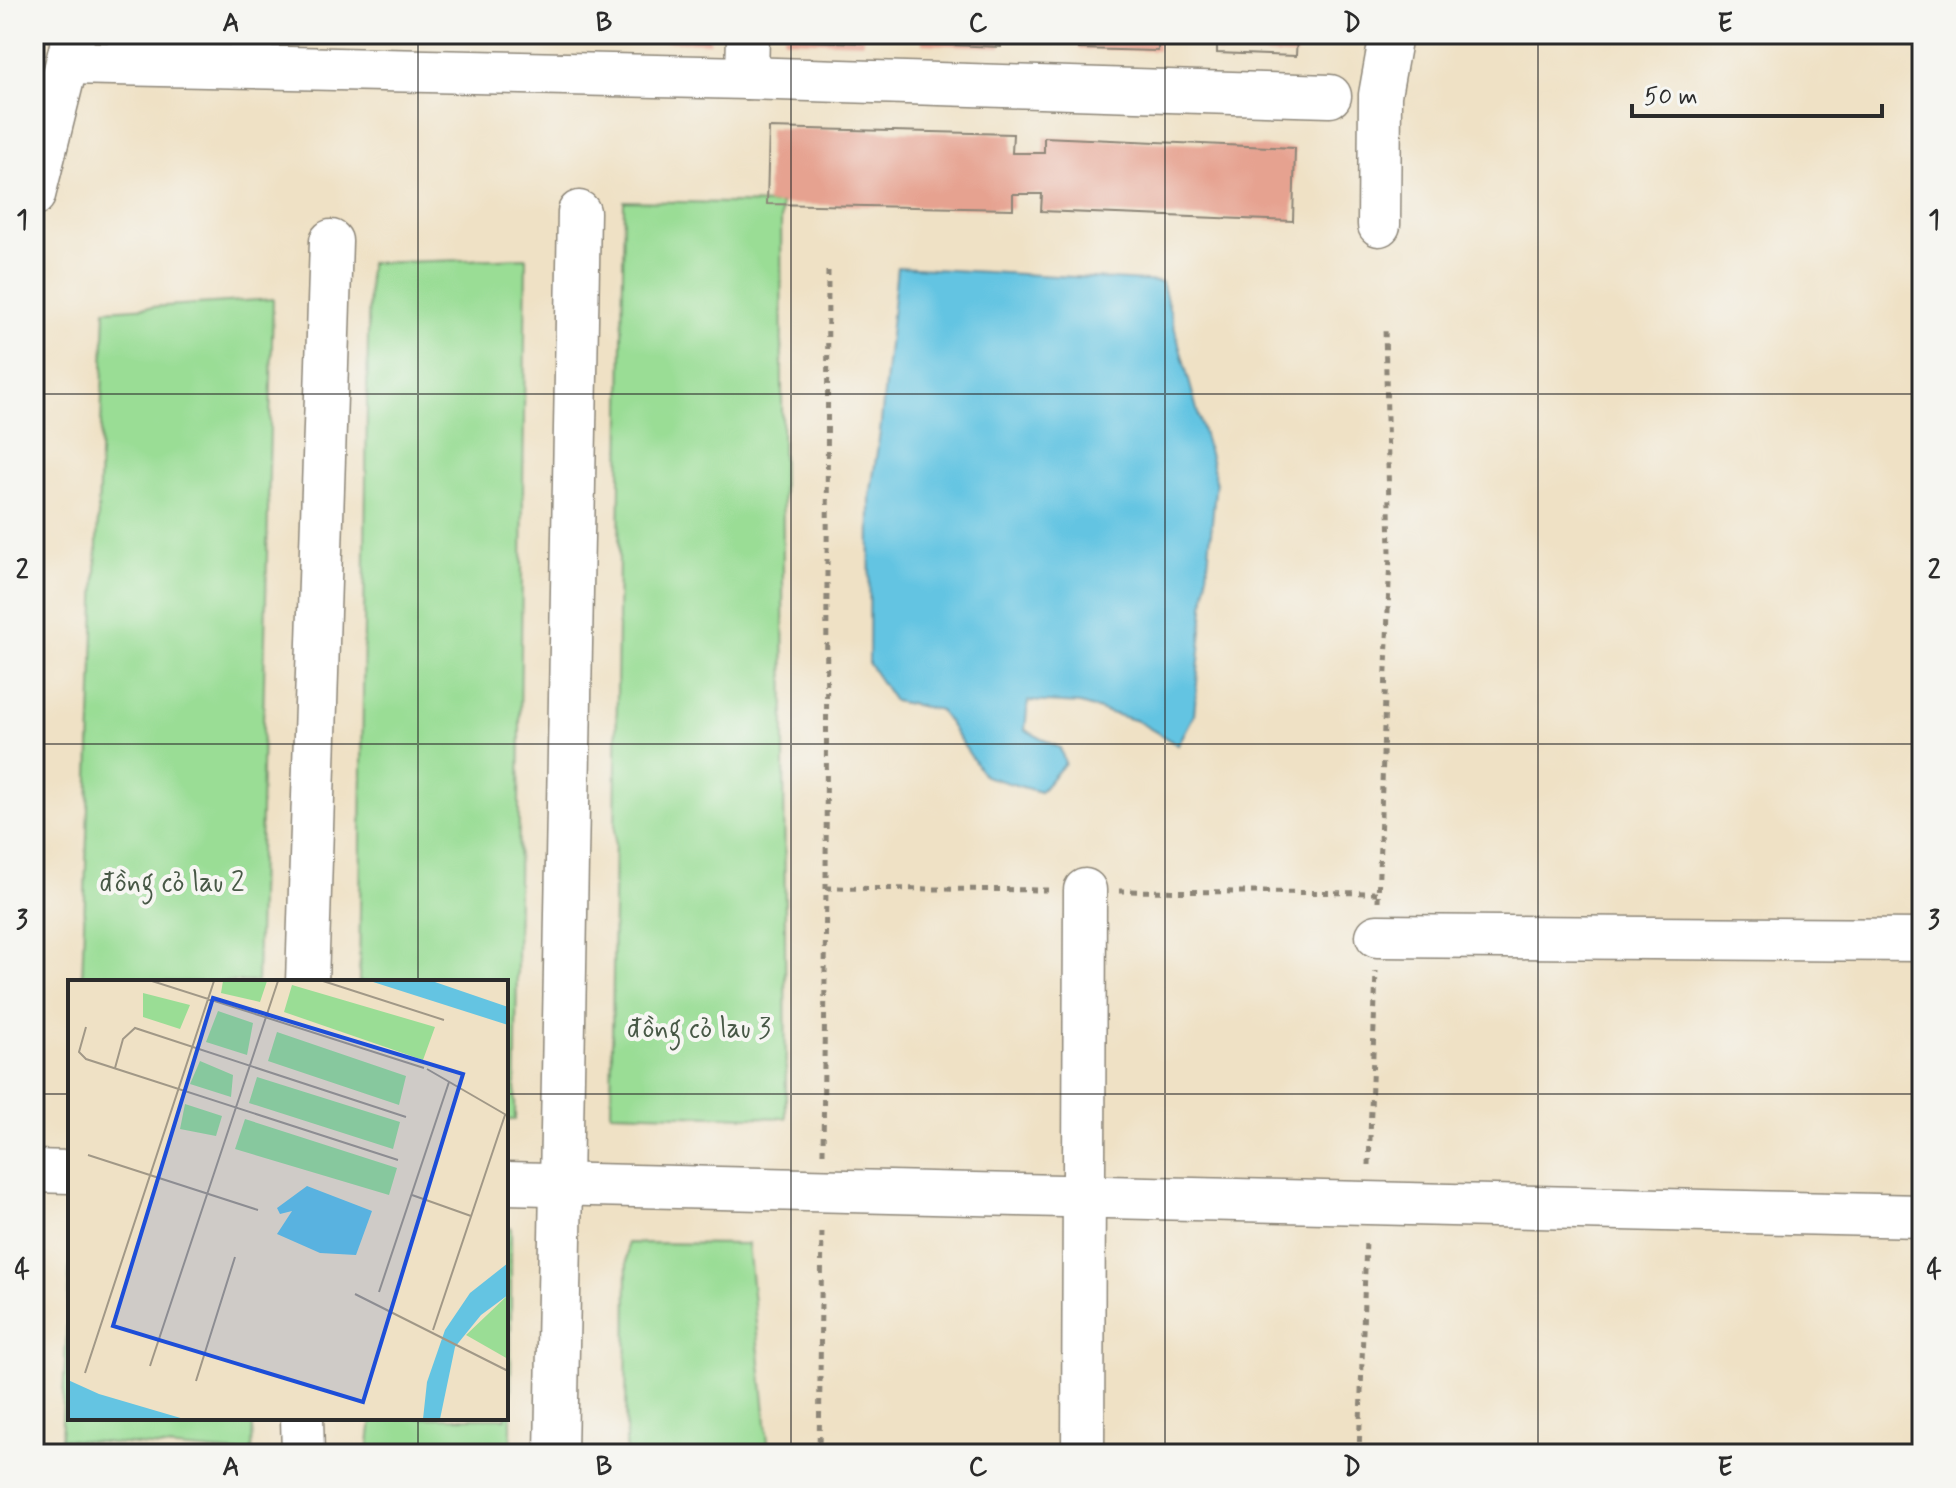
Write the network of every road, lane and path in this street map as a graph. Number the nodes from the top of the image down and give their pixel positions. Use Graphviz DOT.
graph roads {
  1 [pos="748,34"];
  2 [pos="1391,34"];
  3 [pos="70,49"];
  4 [pos="747,78"];
  5 [pos="1330,96"];
  6 [pos="34,195"];
  7 [pos="579,212"];
  8 [pos="1379,225"];
  9 [pos="331,241"];
  10 [pos="828,265"];
  11 [pos="1385,327"];
  12 [pos="1085,890"];
  13 [pos="1377,936"];
  14 [pos="1922,940"];
  15 [pos="307,980"];
  16 [pos="34,1171"];
  17 [pos="68,1172"];
  18 [pos="508,1183"];
  19 [pos="560,1184"];
  20 [pos="822,1190"];
  21 [pos="1083,1196"];
  22 [pos="1367,1203"];
  23 [pos="1922,1216"];
  24 [pos="302,1420"];
  25 [pos="303,1454"];
  26 [pos="556,1454"];
  27 [pos="819,1454"];
  28 [pos="1083,1454"];
  29 [pos="1359,1454"];
  1 -- 4 [label="street"];
  2 -- 8 [label="street"];
  3 -- 4 [label="street"];
  3 -- 6 [label="street"];
  4 -- 5 [label="street"];
  7 -- 19 [label="street"];
  9 -- 15 [label="street"];
  10 -- 20 [label="path"];
  11 -- 13 [label="path"];
  12 -- 21 [label="street"];
  13 -- 14 [label="street"];
  13 -- 22 [label="path"];
  16 -- 17 [label="street"];
  18 -- 19 [label="street"];
  19 -- 20 [label="street"];
  19 -- 26 [label="street"];
  20 -- 21 [label="street"];
  20 -- 27 [label="path"];
  21 -- 22 [label="street"];
  21 -- 28 [label="street"];
  22 -- 23 [label="street"];
  22 -- 29 [label="path"];
  24 -- 25 [label="street"];
}
